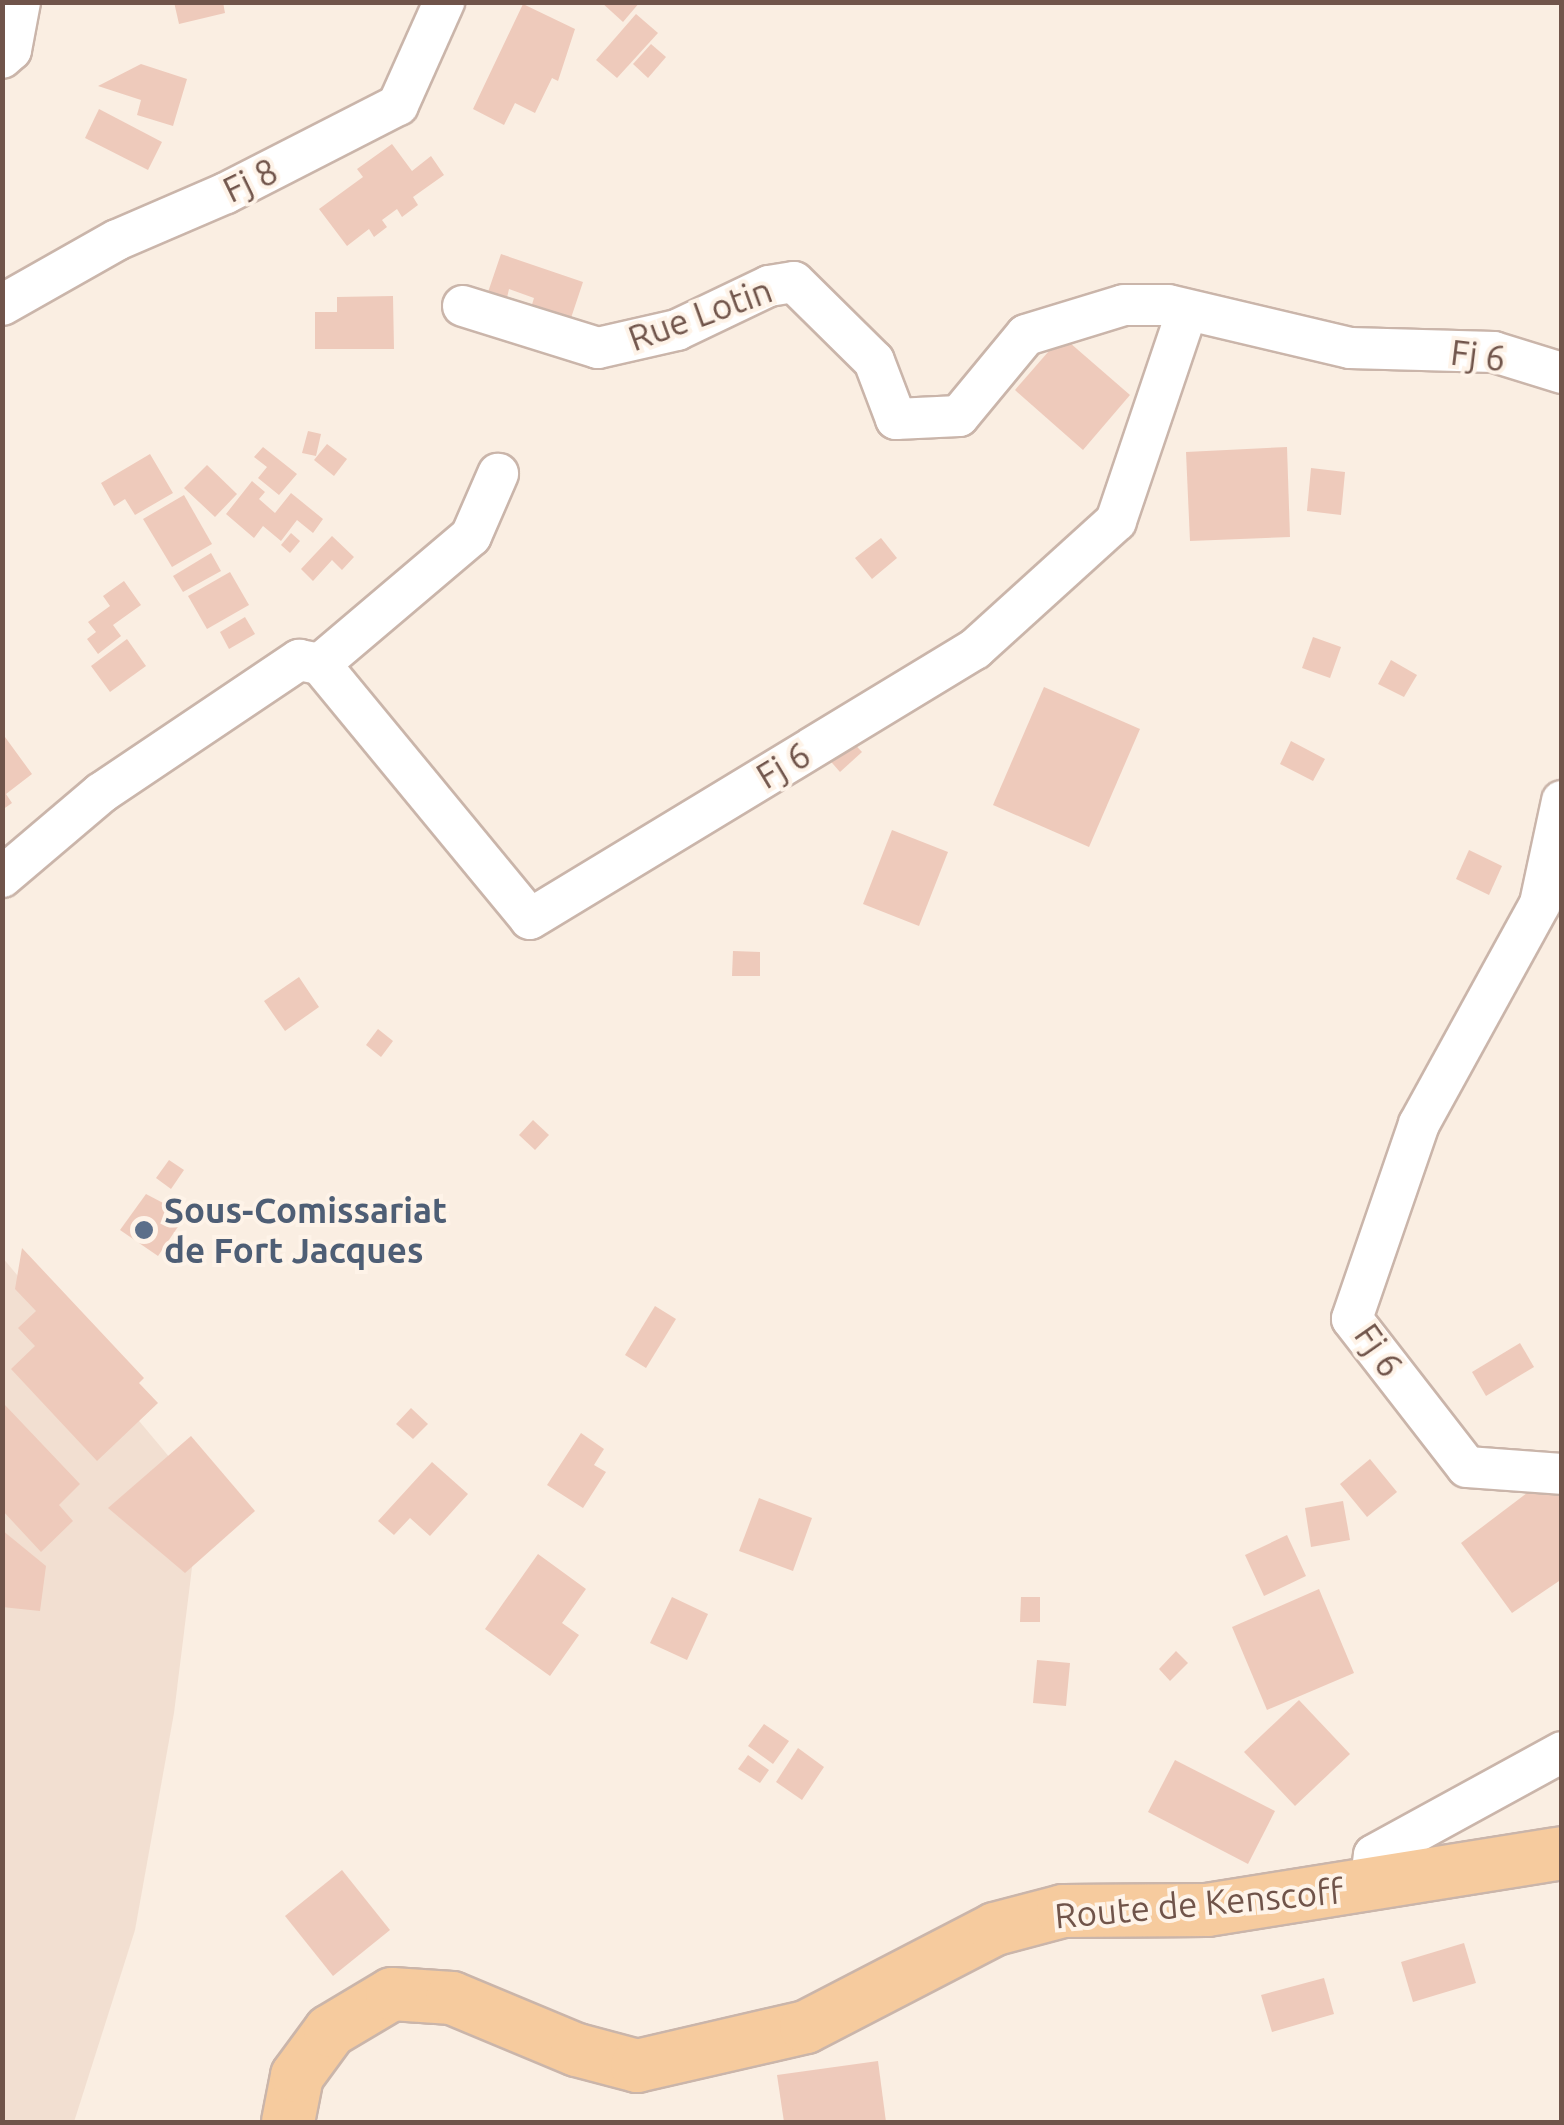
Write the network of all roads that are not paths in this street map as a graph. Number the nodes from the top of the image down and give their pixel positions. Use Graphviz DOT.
graph roads {
  1 [pos="20,2"];
  2 [pos="444,2"];
  3 [pos="2,58"];
  4 [pos="2,305"];
  5 [pos="463,306"];
  6 [pos="1186,314"];
  7 [pos="1562,373"];
  8 [pos="498,474"];
  9 [pos="320,664"];
  10 [pos="1562,802"];
  11 [pos="2,877"];
  12 [pos="1562,1474"];
  13 [pos="1562,1752"];
  14 [pos="1562,1853"];
  15 [pos="1370,1887"];
  16 [pos="288,2122"];
  1 -- 3 [label="street"];
  2 -- 4 [label="street, Fj 8"];
  5 -- 6 [label="street, Rue Lotin"];
  6 -- 7 [label="street, Fj 6"];
  6 -- 9 [label="street, Fj 6"];
  8 -- 9 [label="street"];
  9 -- 11 [label="street"];
  10 -- 12 [label="street, Fj 6"];
  13 -- 15 [label="street"];
  14 -- 15 [label="main road, Route de Kenscoff"];
  15 -- 16 [label="main road, Route de Kenscoff"];
}
